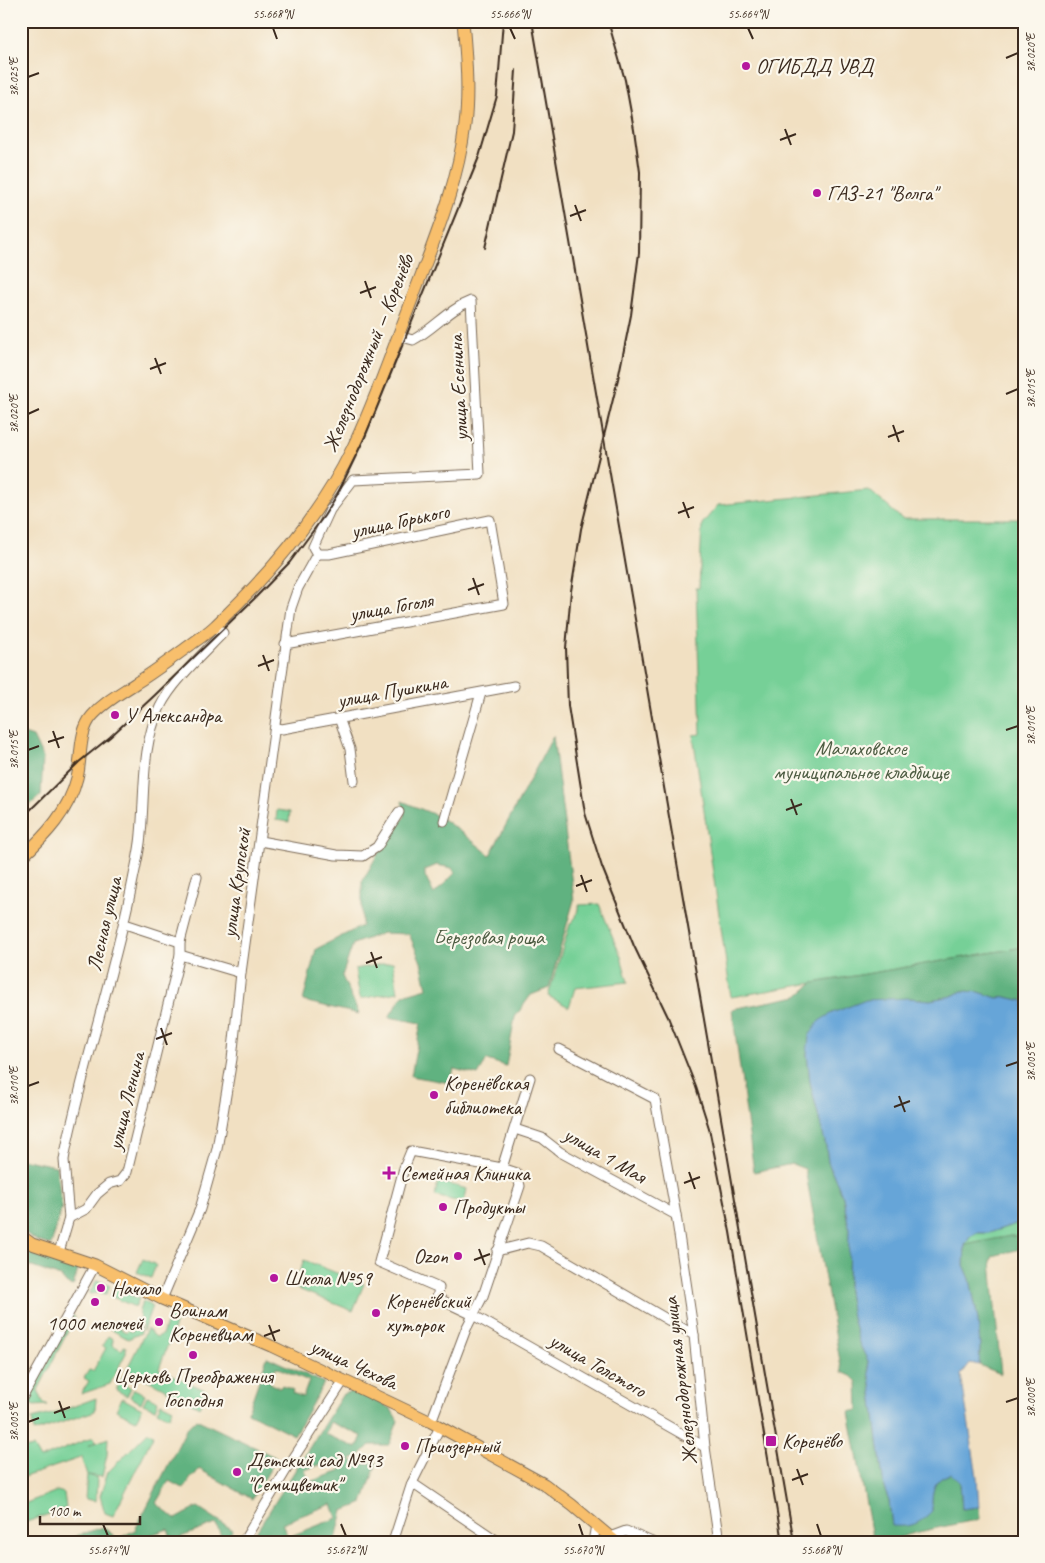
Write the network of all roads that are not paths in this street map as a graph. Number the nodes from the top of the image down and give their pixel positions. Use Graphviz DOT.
graph roads {
  1 [pos="463,21"];
  2 [pos="398,336"];
  3 [pos="480,474"];
  4 [pos="353,480"];
  5 [pos="317,554"];
  6 [pos="504,604"];
  7 [pos="215,626"];
  8 [pos="285,644"];
  9 [pos="514,686"];
  10 [pos="480,692"];
  11 [pos="340,718"];
  12 [pos="276,728"];
  13 [pos="354,781"];
  14 [pos="399,812"];
  15 [pos="444,821"];
  16 [pos="260,840"];
  17 [pos="21,858"];
  18 [pos="197,877"];
  19 [pos="125,924"];
  20 [pos="180,942"];
  21 [pos="180,955"];
  22 [pos="241,973"];
  23 [pos="559,1048"];
  24 [pos="530,1078"];
  25 [pos="515,1129"];
  26 [pos="502,1168"];
  27 [pos="676,1215"];
  28 [pos="69,1218"];
  29 [pos="21,1236"];
  30 [pos="27,1243"];
  31 [pos="497,1251"];
  32 [pos="59,1252"];
  33 [pos="95,1265"];
  34 [pos="162,1299"];
  35 [pos="473,1314"];
  36 [pos="694,1335"];
  37 [pos="344,1380"];
  38 [pos="21,1400"];
  39 [pos="436,1424"];
  40 [pos="705,1447"];
  41 [pos="412,1483"];
  42 [pos="596,1525"];
  43 [pos="613,1539"];
  44 [pos="243,1542"];
  45 [pos="394,1542"];
  46 [pos="498,1542"];
  47 [pos="593,1542"];
  48 [pos="652,1542"];
  49 [pos="719,1542"];
  1 -- 2 [label="main road, Железнодорожный — Коренёво"];
  2 -- 3 [label="street, улица Есенина"];
  2 -- 7 [label="main road, Железнодорожный — Коренёво"];
  3 -- 4 [label="street, улица Горького"];
  4 -- 5 [label="street, улица Крупской"];
  5 -- 6 [label="street, улица Горького"];
  5 -- 8 [label="street, улица Крупской"];
  6 -- 8 [label="street, улица Гоголя"];
  7 -- 17 [label="main road, Железнодорожный — Коренёво"];
  7 -- 19 [label="street, Лесная улица"];
  8 -- 12 [label="street, улица Крупской"];
  9 -- 10 [label="street, улица Пушкина"];
  10 -- 11 [label="street, улица Пушкина"];
  10 -- 15 [label="street"];
  11 -- 12 [label="street, улица Пушкина"];
  11 -- 13 [label="street"];
  12 -- 16 [label="street, улица Крупской"];
  14 -- 16 [label="street"];
  16 -- 22 [label="street, улица Крупской"];
  18 -- 20 [label="street, улица Ленина"];
  19 -- 20 [label="street"];
  19 -- 28 [label="street, Лесная улица"];
  20 -- 21 [label="street, улица Ленина"];
  21 -- 22 [label="street"];
  21 -- 28 [label="street, улица Ленина"];
  22 -- 34 [label="street, улица Крупской"];
  23 -- 27 [label="street, Железнодорожная улица"];
  24 -- 25 [label="street"];
  25 -- 26 [label="street"];
  25 -- 27 [label="street, улица 1 Мая"];
  26 -- 31 [label="street"];
  26 -- 35 [label="street, улица Толстого"];
  27 -- 36 [label="street, Железнодорожная улица"];
  28 -- 32 [label="street, Лесная улица"];
  29 -- 30 [label="main road, улица Чехова"];
  30 -- 32 [label="main road, улица Чехова"];
  31 -- 35 [label="street"];
  31 -- 36 [label="street"];
  32 -- 33 [label="main road, улица Чехова"];
  33 -- 34 [label="main road, улица Чехова"];
  33 -- 38 [label="street"];
  34 -- 37 [label="main road, улица Чехова"];
  35 -- 39 [label="street"];
  35 -- 40 [label="street, улица Толстого"];
  36 -- 40 [label="street, Железнодорожная улица"];
  37 -- 39 [label="main road, улица Чехова"];
  37 -- 44 [label="street"];
  39 -- 41 [label="street"];
  39 -- 42 [label="main road, улица Чехова"];
  40 -- 49 [label="street, Железнодорожная улица"];
  41 -- 45 [label="street"];
  41 -- 46 [label="street"];
  42 -- 43 [label="main road, улица Чехова"];
  42 -- 47 [label="street"];
  43 -- 48 [label="street"];
}
